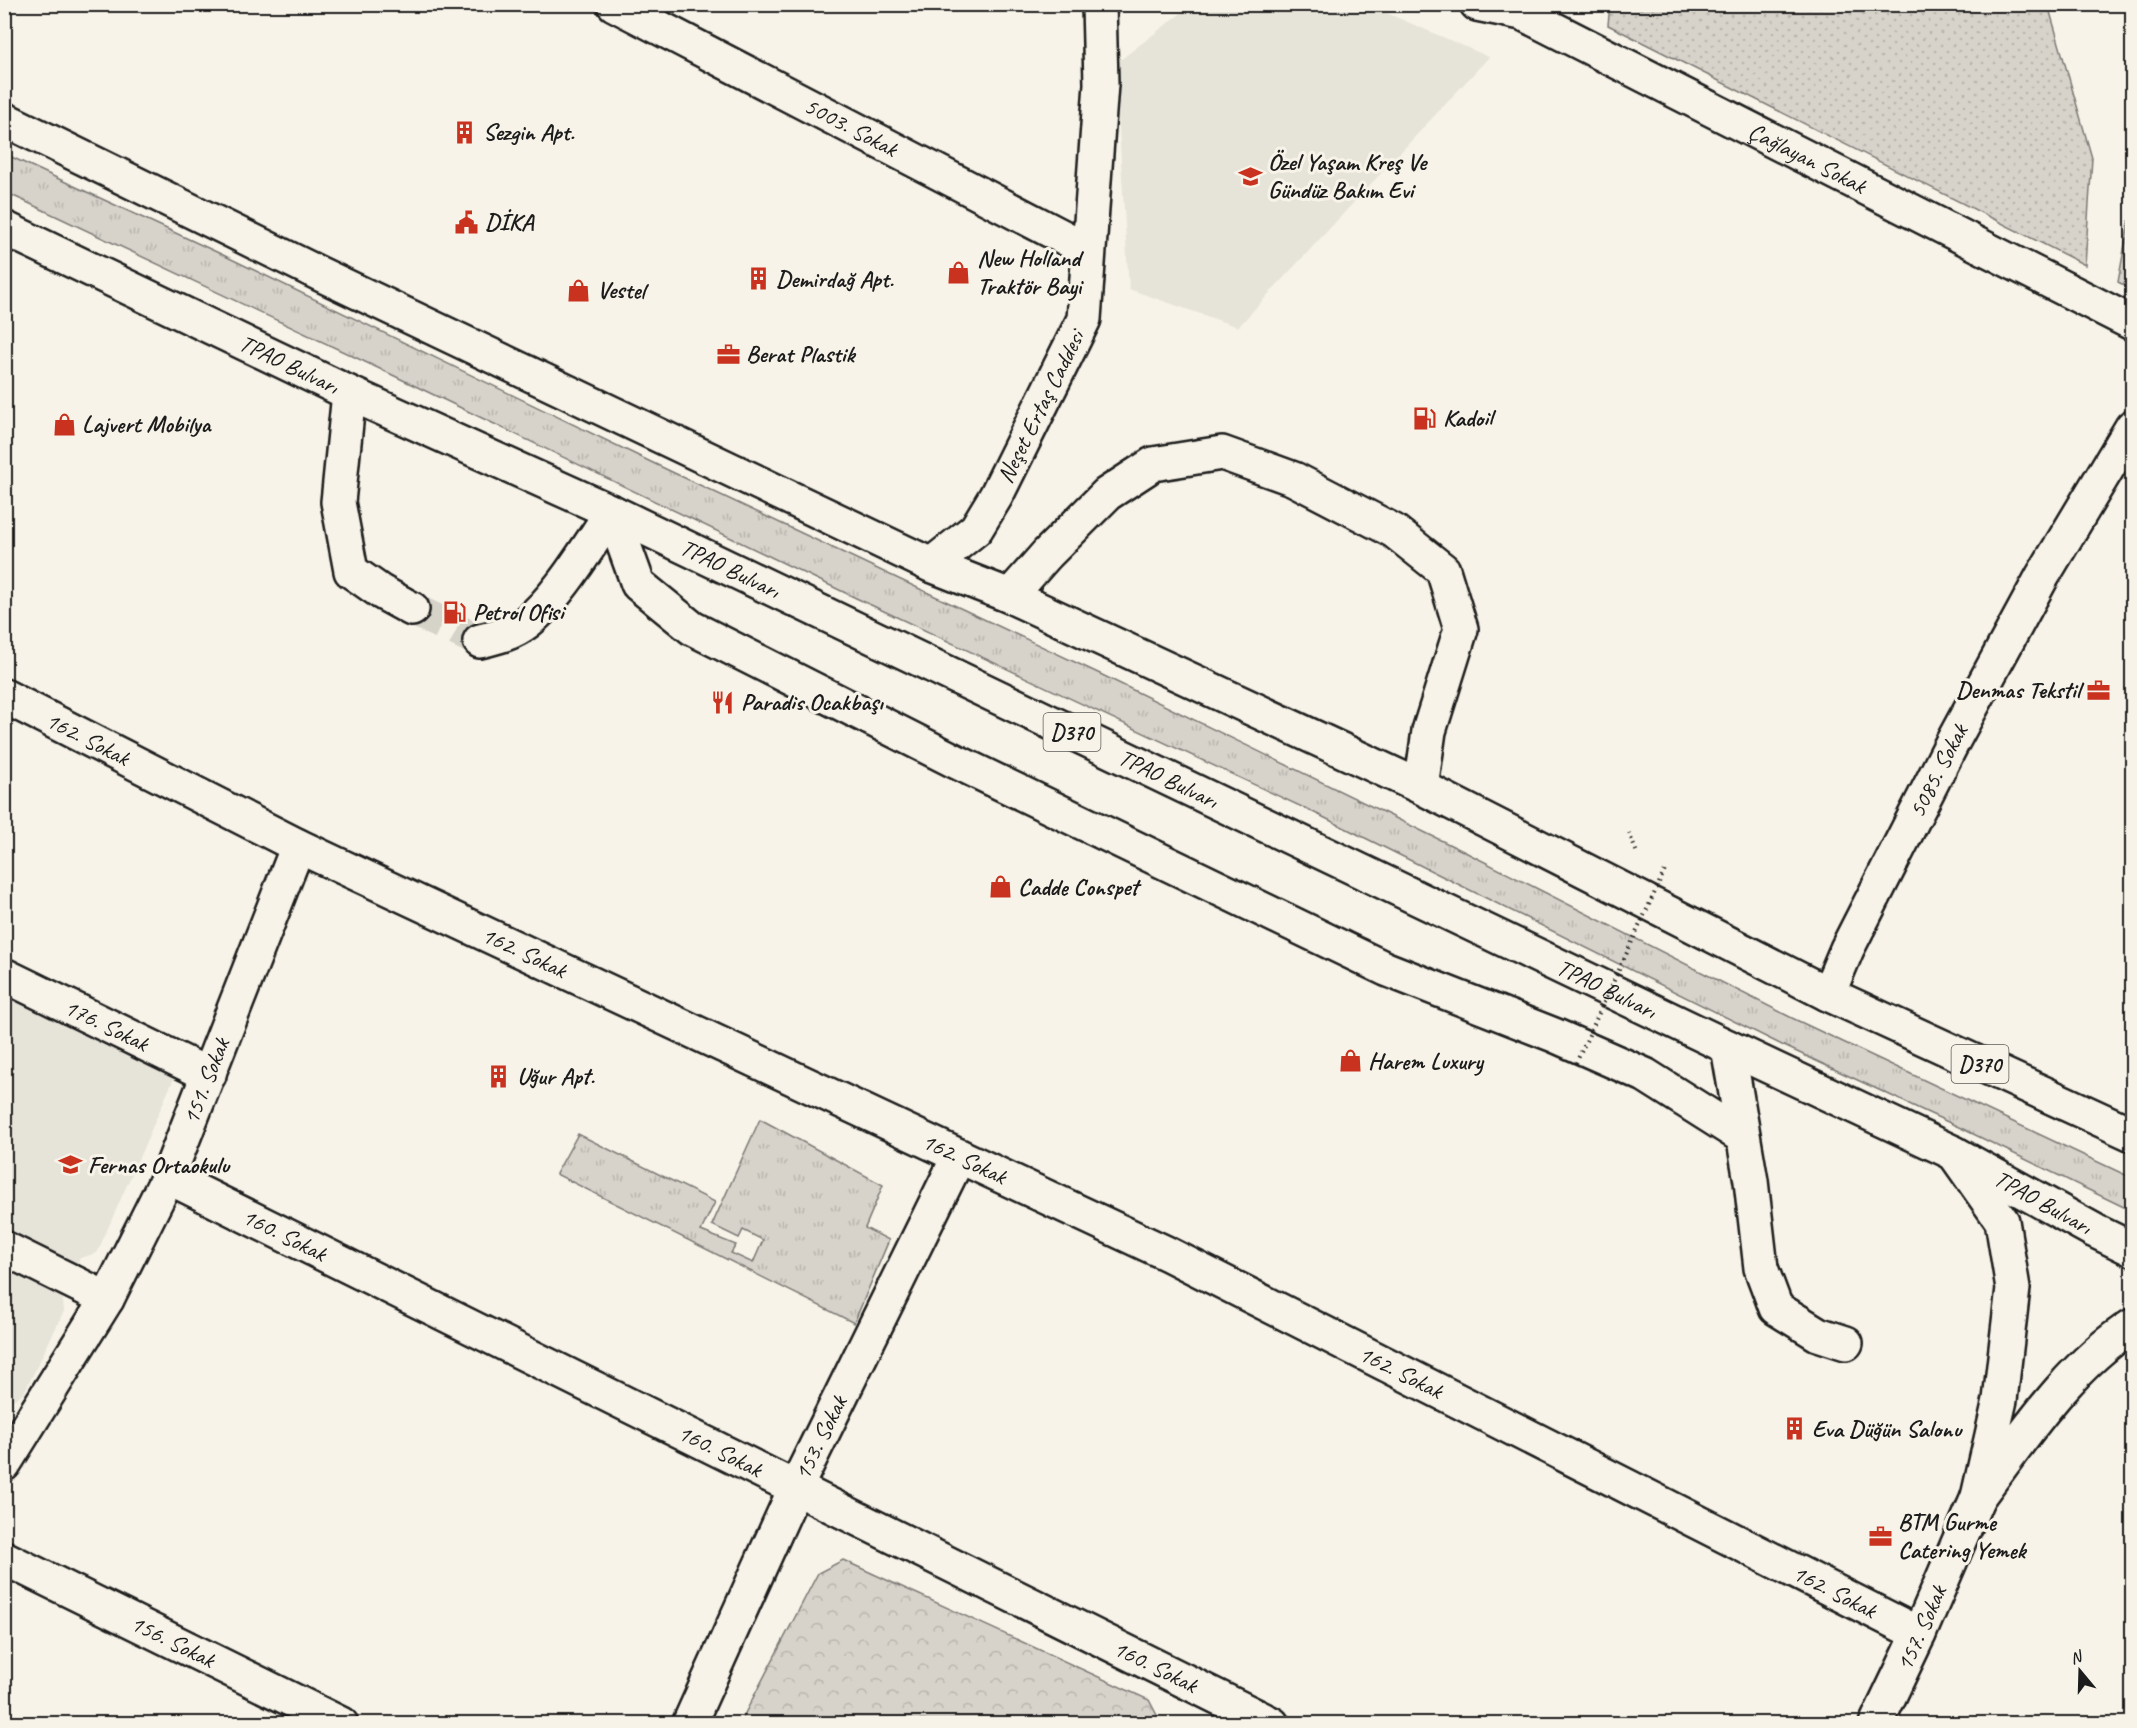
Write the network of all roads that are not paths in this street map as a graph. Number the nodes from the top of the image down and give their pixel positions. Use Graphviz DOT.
graph roads {
  1 [pos="614,4"];
  2 [pos="1099,4"];
  3 [pos="1477,4"];
  4 [pos="1523,9"];
  5 [pos="4,119"];
  6 [pos="4,228"];
  7 [pos="1088,250"];
  8 [pos="2133,323"];
  9 [pos="349,393"];
  10 [pos="2133,428"];
  11 [pos="612,512"];
  12 [pos="931,565"];
  13 [pos="1010,596"];
  14 [pos="412,609"];
  15 [pos="480,641"];
  16 [pos="4,696"];
  17 [pos="1421,787"];
  18 [pos="298,846"];
  19 [pos="4,975"];
  20 [pos="1828,994"];
  21 [pos="1728,1047"];
  22 [pos="209,1075"];
  23 [pos="2133,1134"];
  24 [pos="1743,1137"];
  25 [pos="1954,1153"];
  26 [pos="959,1156"];
  27 [pos="168,1177"];
  28 [pos="4,1248"];
  29 [pos="2133,1249"];
  30 [pos="106,1299"];
  31 [pos="2127,1336"];
  32 [pos="1846,1344"];
  33 [pos="4,1464"];
  34 [pos="795,1489"];
  35 [pos="1978,1497"];
  36 [pos="4,1558"];
  37 [pos="1919,1635"];
  38 [pos="1215,1711"];
  39 [pos="340,1724"];
  40 [pos="689,1724"];
  41 [pos="1272,1724"];
  42 [pos="1876,1724"];
  1 -- 7 [label="main road, 5003. Sokak"];
  2 -- 7 [label="main road, Neşet Ertaş Caddesi"];
  3 -- 4 [label="main road, Çağlayan Sokak"];
  4 -- 8 [label="main road, Çağlayan Sokak"];
  5 -- 12 [label="main road, D370"];
  6 -- 9 [label="main road, TPAO Bulvarı / D370"];
  7 -- 12 [label="main road, Neşet Ertaş Caddesi"];
  9 -- 11 [label="main road, TPAO Bulvarı / D370"];
  9 -- 14 [label="main road"];
  10 -- 20 [label="main road, 5085. Sokak"];
  11 -- 15 [label="main road"];
  11 -- 21 [label="main road, TPAO Bulvarı / D370"];
  11 -- 24 [label="main road"];
  12 -- 13 [label="main road, D370"];
  13 -- 17 [label="main road, D370"];
  13 -- 17 [label="main road"];
  16 -- 18 [label="main road, 162. Sokak"];
  17 -- 20 [label="main road, D370"];
  18 -- 22 [label="main road, 151. Sokak"];
  18 -- 26 [label="main road, 162. Sokak"];
  19 -- 22 [label="main road, 176. Sokak"];
  20 -- 23 [label="main road, D370"];
  21 -- 24 [label="main road"];
  21 -- 25 [label="main road, TPAO Bulvarı / D370"];
  22 -- 27 [label="main road, 151. Sokak"];
  24 -- 32 [label="main road"];
  25 -- 29 [label="main road, TPAO Bulvarı / D370"];
  25 -- 35 [label="main road"];
  26 -- 34 [label="main road, 153. Sokak"];
  26 -- 37 [label="main road, 162. Sokak"];
  27 -- 30 [label="main road, 151. Sokak"];
  27 -- 34 [label="main road, 160. Sokak"];
  28 -- 30 [label="main road"];
  30 -- 33 [label="main road, 151. Sokak"];
  31 -- 35 [label="main road"];
  34 -- 38 [label="main road, 160. Sokak"];
  34 -- 40 [label="main road, 153. Sokak"];
  35 -- 37 [label="main road, 157. Sokak"];
  36 -- 39 [label="main road, 156. Sokak"];
  37 -- 42 [label="main road, 157. Sokak"];
  38 -- 41 [label="main road, 160. Sokak"];
}
